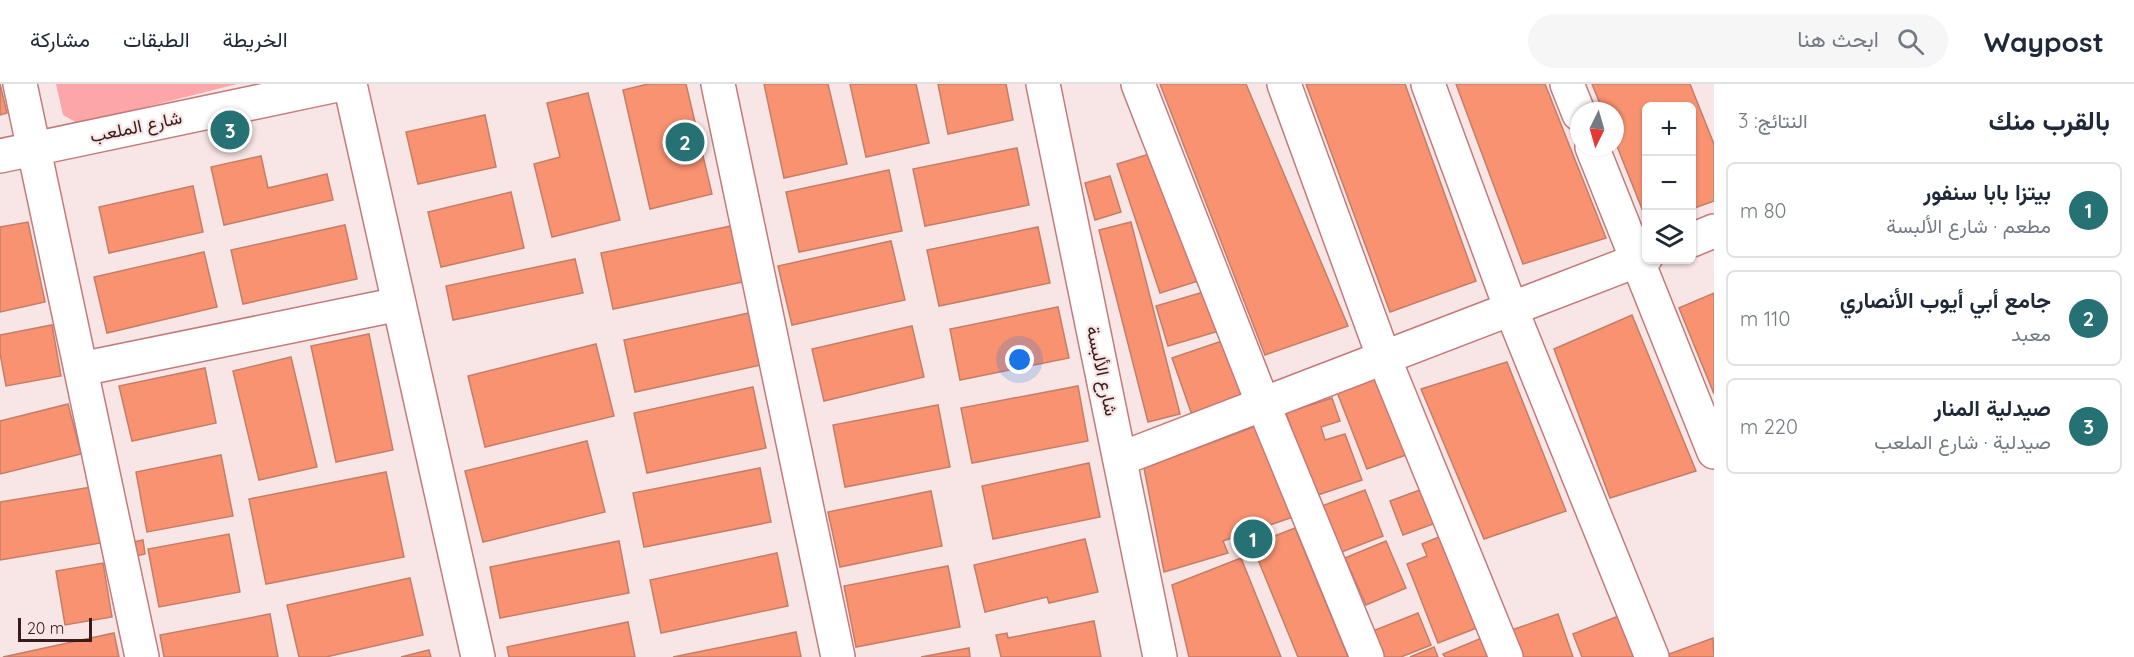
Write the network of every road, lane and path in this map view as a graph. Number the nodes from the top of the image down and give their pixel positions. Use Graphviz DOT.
graph roads {
  1 [pos="20,84"];
  2 [pos="342,84"];
  3 [pos="350,84"];
  4 [pos="718,84"];
  5 [pos="1043,84"];
  6 [pos="1138,84"];
  7 [pos="1284,84"];
  8 [pos="1428,84"];
  9 [pos="1567,84"];
  10 [pos="1574,102"];
  11 [pos="34,149"];
  12 [pos="0,156"];
  13 [pos="1596,156"];
  14 [pos="1714,231"];
  15 [pos="1696,238"];
  16 [pos="1642,259"];
  17 [pos="1644,264"];
  18 [pos="399,304"];
  19 [pos="1511,309"];
  20 [pos="1384,358"];
  21 [pos="81,369"];
  22 [pos="1263,404"];
  23 [pos="1714,452"];
  24 [pos="1120,459"];
  25 [pos="142,657"];
  26 [pos="478,657"];
  27 [pos="838,657"];
  28 [pos="1160,657"];
  29 [pos="1367,657"];
  30 [pos="1506,657"];
  31 [pos="1652,657"];
  1 -- 11 [label="street"];
  2 -- 11 [label="street, شارع الملعب"];
  3 -- 18 [label="street"];
  4 -- 27 [label="street"];
  5 -- 24 [label="street, شارع الألبسة"];
  6 -- 22 [label="street"];
  7 -- 20 [label="street"];
  8 -- 19 [label="street"];
  9 -- 10 [label="street"];
  11 -- 12 [label="street, شارع الملعب"];
  11 -- 21 [label="street"];
  13 -- 16 [label="street"];
  14 -- 15 [label="street"];
  16 -- 19 [label="street"];
  17 -- 23 [label="street"];
  18 -- 21 [label="street"];
  18 -- 26 [label="street"];
  19 -- 20 [label="street"];
  19 -- 31 [label="street"];
  20 -- 22 [label="street"];
  20 -- 30 [label="street"];
  21 -- 25 [label="street"];
  22 -- 24 [label="street"];
  22 -- 29 [label="street"];
  24 -- 28 [label="street, شارع الألبسة"];
}
